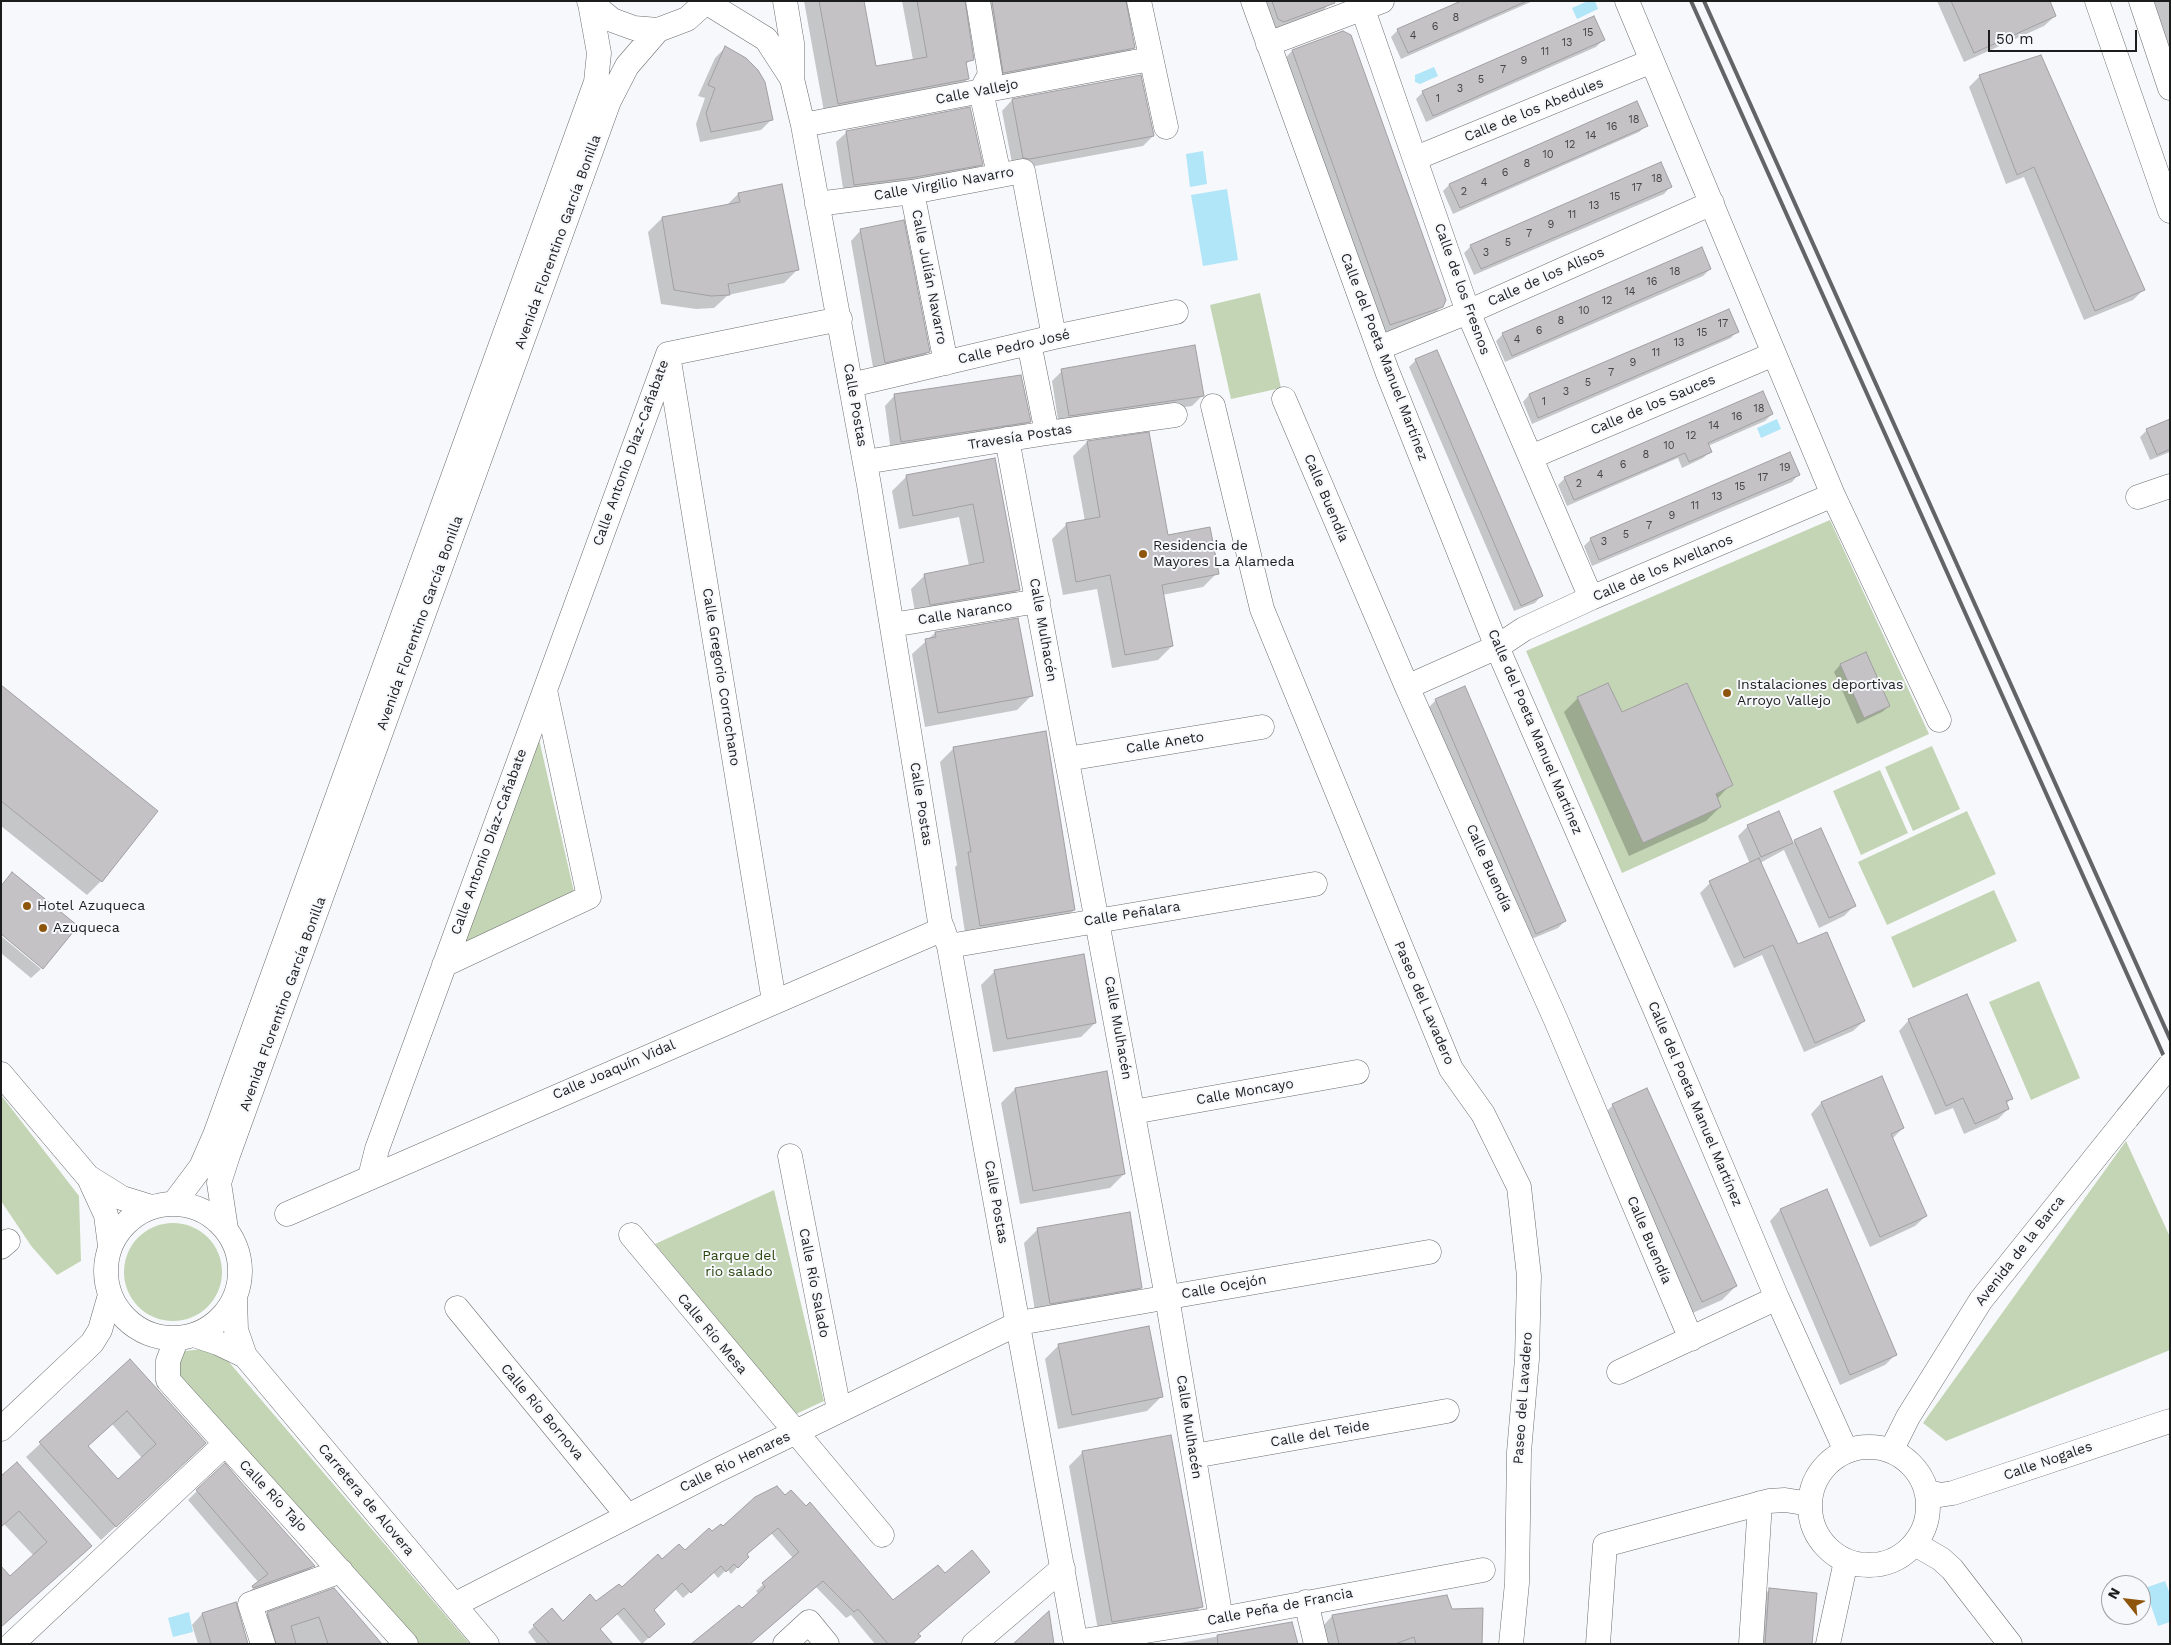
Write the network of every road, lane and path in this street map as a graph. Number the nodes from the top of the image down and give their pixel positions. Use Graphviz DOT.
graph roads {
  1 [pos="785,1"];
  2 [pos="978,1"];
  3 [pos="1139,1"];
  4 [pos="1253,1"];
  5 [pos="1627,1"];
  6 [pos="2097,1"];
  7 [pos="2141,1"];
  8 [pos="589,2"];
  9 [pos="707,2"];
  10 [pos="1368,4"];
  11 [pos="658,30"];
  12 [pos="1268,44"];
  13 [pos="1150,59"];
  14 [pos="1652,61"];
  15 [pos="792,79"];
  16 [pos="2170,88"];
  17 [pos="981,90"];
  18 [pos="803,125"];
  19 [pos="1166,127"];
  20 [pos="1416,158"];
  21 [pos="999,175"];
  22 [pos="912,192"];
  23 [pos="1712,203"];
  24 [pos="817,204"];
  25 [pos="2170,211"];
  26 [pos="1176,312"];
  27 [pos="1468,312"];
  28 [pos="840,319"];
  29 [pos="1054,337"];
  30 [pos="1029,344"];
  31 [pos="1379,348"];
  32 [pos="668,354"];
  33 [pos="1774,354"];
  34 [pos="946,363"];
  35 [pos="852,385"];
  36 [pos="1284,399"];
  37 [pos="1212,406"];
  38 [pos="1175,415"];
  39 [pos="1048,432"];
  40 [pos="1007,439"];
  41 [pos="1531,456"];
  42 [pos="865,462"];
  43 [pos="2170,486"];
  44 [pos="1833,495"];
  45 [pos="2138,497"];
  46 [pos="1590,598"];
  47 [pos="1038,601"];
  48 [pos="892,625"];
  49 [pos="1497,647"];
  50 [pos="1407,687"];
  51 [pos="545,690"];
  52 [pos="1939,720"];
  53 [pos="1262,727"];
  54 [pos="1067,759"];
  55 [pos="1315,884"];
  56 [pos="1097,919"];
  57 [pos="946,937"];
  58 [pos="444,965"];
  59 [pos="774,1001"];
  60 [pos="2170,1065"];
  61 [pos="1357,1072"];
  62 [pos="1,1074"];
  63 [pos="1133,1112"];
  64 [pos="790,1156"];
  65 [pos="370,1177"];
  66 [pos="89,1178"];
  67 [pos="163,1205"];
  68 [pos="287,1214"];
  69 [pos="226,1229"];
  70 [pos="631,1235"];
  71 [pos="110,1246"];
  72 [pos="1429,1252"];
  73 [pos="110,1295"];
  74 [pos="1168,1297"];
  75 [pos="234,1298"];
  76 [pos="1777,1298"];
  77 [pos="457,1308"];
  78 [pos="1019,1323"];
  79 [pos="176,1336"];
  80 [pos="1691,1339"];
  81 [pos="92,1343"];
  82 [pos="245,1356"];
  83 [pos="1619,1372"];
  84 [pos="839,1410"];
  85 [pos="1447,1411"];
  86 [pos="2170,1421"];
  87 [pos="1,1429"];
  88 [pos="794,1432"];
  89 [pos="226,1444"];
  90 [pos="1846,1451"];
  91 [pos="1891,1451"];
  92 [pos="1194,1456"];
  93 [pos="1926,1491"];
  94 [pos="1760,1503"];
  95 [pos="1810,1504"];
  96 [pos="627,1515"];
  97 [pos="882,1535"];
  98 [pos="1914,1544"];
  99 [pos="1846,1561"];
  100 [pos="1063,1568"];
  101 [pos="341,1570"];
  102 [pos="1483,1570"];
  103 [pos="1306,1602"];
  104 [pos="454,1605"];
  105 [pos="1221,1619"];
  106 [pos="1076,1643"];
  107 [pos="12,1644"];
  108 [pos="262,1644"];
  109 [pos="406,1644"];
  110 [pos="487,1644"];
  111 [pos="784,1644"];
  112 [pos="827,1644"];
  113 [pos="974,1644"];
  114 [pos="1316,1644"];
  115 [pos="1511,1644"];
  116 [pos="1598,1644"];
  117 [pos="1751,1644"];
  118 [pos="1828,1644"];
  119 [pos="2010,1644"];
  1 -- 15 [label="street"];
  2 -- 17 [label="street"];
  3 -- 13 [label="street"];
  4 -- 12 [label="street, Calle del Poeta Manuel Martínez"];
  5 -- 14 [label="street"];
  6 -- 25 [label="street"];
  7 -- 16 [label="street"];
  8 -- 11 [label="street"];
  8 -- 67 [label="street, Avenida Florentino García Bonilla"];
  9 -- 11 [label="street"];
  9 -- 15 [label="street, Calle Postas"];
  10 -- 12 [label="street"];
  10 -- 20 [label="street, Calle de los Fresnos"];
  11 -- 69 [label="street, Avenida Florentino García Bonilla"];
  12 -- 31 [label="street, Calle del Poeta Manuel Martínez"];
  13 -- 17 [label="street, Calle Vallejo"];
  13 -- 19 [label="street"];
  14 -- 20 [label="street, Calle de los Abedules"];
  14 -- 23 [label="street"];
  15 -- 18 [label="street, Calle Postas"];
  17 -- 18 [label="street, Calle Vallejo"];
  17 -- 21 [label="street"];
  18 -- 24 [label="street, Calle Postas"];
  20 -- 27 [label="street, Calle de los Fresnos"];
  21 -- 22 [label="street, Calle Virgilio Navarro"];
  21 -- 29 [label="street, Calle Virgilio Navarro"];
  22 -- 24 [label="street, Calle Virgilio Navarro"];
  22 -- 34 [label="street, Calle Julián Navarro"];
  23 -- 27 [label="street, Calle de los Alisos"];
  23 -- 33 [label="street"];
  24 -- 28 [label="street, Calle Postas"];
  26 -- 29 [label="street, Calle Pedro José"];
  27 -- 31 [label="street, Calle de los Alisos"];
  27 -- 41 [label="street, Calle de los Fresnos"];
  28 -- 32 [label="street, Calle Antonio Díaz-Cañabate"];
  28 -- 35 [label="street, Calle Postas"];
  29 -- 30 [label="street, Calle Pedro José"];
  30 -- 34 [label="street, Calle Pedro José"];
  30 -- 39 [label="street"];
  31 -- 49 [label="street, Calle del Poeta Manuel Martínez"];
  32 -- 51 [label="street, Calle Antonio Díaz-Cañabate"];
  32 -- 59 [label="street, Calle Gregorio Corrochano"];
  33 -- 41 [label="street, Calle de los Sauces"];
  33 -- 44 [label="street"];
  34 -- 35 [label="street, Calle Pedro José"];
  35 -- 42 [label="street, Calle Postas"];
  36 -- 50 [label="street, Calle Buendía"];
  37 -- 115 [label="street, Paseo del Lavadero"];
  38 -- 39 [label="street, Travesía Postas"];
  39 -- 40 [label="street, Travesía Postas"];
  40 -- 42 [label="street, Travesía Postas"];
  40 -- 47 [label="street, Calle Mulhacén"];
  41 -- 46 [label="street, Calle de los Fresnos"];
  42 -- 48 [label="street, Calle Postas"];
  43 -- 45 [label="street"];
  44 -- 46 [label="street, Calle de los Avellanos"];
  44 -- 52 [label="street"];
  46 -- 49 [label="street, Calle de los Avellanos"];
  47 -- 48 [label="street, Calle Naranco"];
  47 -- 54 [label="street, Calle Mulhacén"];
  48 -- 57 [label="street, Calle Postas"];
  49 -- 50 [label="street, Calle de los Avellanos"];
  49 -- 76 [label="street, Calle del Poeta Manuel Martínez"];
  50 -- 80 [label="street, Calle Buendía"];
  51 -- 58 [label="street, Calle Antonio Díaz-Cañabate"];
  51 -- 58 [label="street, Calle Antonio Díaz-Cañabate"];
  53 -- 54 [label="street, Calle Aneto"];
  54 -- 56 [label="street, Calle Mulhacén"];
  55 -- 56 [label="street, Calle Peñalara"];
  56 -- 57 [label="street, Calle Peñalara"];
  56 -- 63 [label="street, Calle Mulhacén"];
  57 -- 59 [label="street, Calle Joaquín Vidal"];
  57 -- 78 [label="street, Calle Postas"];
  58 -- 65 [label="street, Calle Antonio Díaz-Cañabate"];
  59 -- 65 [label="street, Calle Joaquín Vidal"];
  60 -- 91 [label="street, Avenida de la Barca, bridge"];
  61 -- 63 [label="street, Calle Moncayo"];
  62 -- 66 [label="street"];
  63 -- 74 [label="street, Calle Mulhacén"];
  64 -- 84 [label="street, Calle Río Salado"];
  65 -- 68 [label="street, Calle Joaquín Vidal"];
  66 -- 67 [label="street"];
  66 -- 71 [label="street"];
  67 -- 69 [label="street"];
  67 -- 71 [label="street"];
  69 -- 75 [label="street"];
  70 -- 88 [label="street, Calle Río Mesa"];
  71 -- 73 [label="street"];
  72 -- 74 [label="street, Calle Ocejón"];
  73 -- 79 [label="street"];
  73 -- 81 [label="street"];
  74 -- 78 [label="street, Calle Ocejón"];
  74 -- 92 [label="street, Calle Mulhacén"];
  75 -- 79 [label="street"];
  75 -- 82 [label="street, Carretera de Alovera"];
  76 -- 80 [label="street"];
  76 -- 90 [label="street, Calle del Poeta Manuel Martínez"];
  77 -- 96 [label="street, Calle Río Bornova"];
  78 -- 84 [label="street, Calle Río Henares"];
  78 -- 100 [label="street, Calle Postas"];
  79 -- 81 [label="street"];
  79 -- 82 [label="street, Carretera de Alovera"];
  79 -- 89 [label="street, Calle Río Tajo"];
  80 -- 83 [label="street"];
  81 -- 87 [label="street"];
  82 -- 104 [label="street, Carretera de Alovera"];
  84 -- 88 [label="street, Calle Río Henares"];
  85 -- 92 [label="street, Calle del Teide"];
  86 -- 93 [label="street, Calle Nogales"];
  88 -- 96 [label="street, Calle Río Henares"];
  88 -- 97 [label="street, Calle Río Mesa"];
  89 -- 101 [label="street, Calle Río Tajo"];
  89 -- 107 [label="street"];
  90 -- 91 [label="street"];
  90 -- 95 [label="street"];
  91 -- 93 [label="street"];
  92 -- 105 [label="street, Calle Mulhacén"];
  93 -- 98 [label="street"];
  94 -- 95 [label="street"];
  94 -- 116 [label="street"];
  94 -- 117 [label="street"];
  95 -- 99 [label="street"];
  96 -- 104 [label="street, Calle Río Henares"];
  98 -- 99 [label="street"];
  98 -- 119 [label="street"];
  99 -- 118 [label="street"];
  100 -- 106 [label="street, Calle Postas"];
  100 -- 113 [label="street"];
  101 -- 108 [label="street"];
  101 -- 109 [label="street, Calle Río Tajo"];
  102 -- 103 [label="street, Calle Peña de Francia"];
  103 -- 105 [label="street, Calle Peña de Francia"];
  103 -- 114 [label="street"];
  104 -- 110 [label="street, Carretera de Alovera"];
  105 -- 106 [label="street, Calle Peña de Francia"];
  111 -- 112 [label="street"];
}
